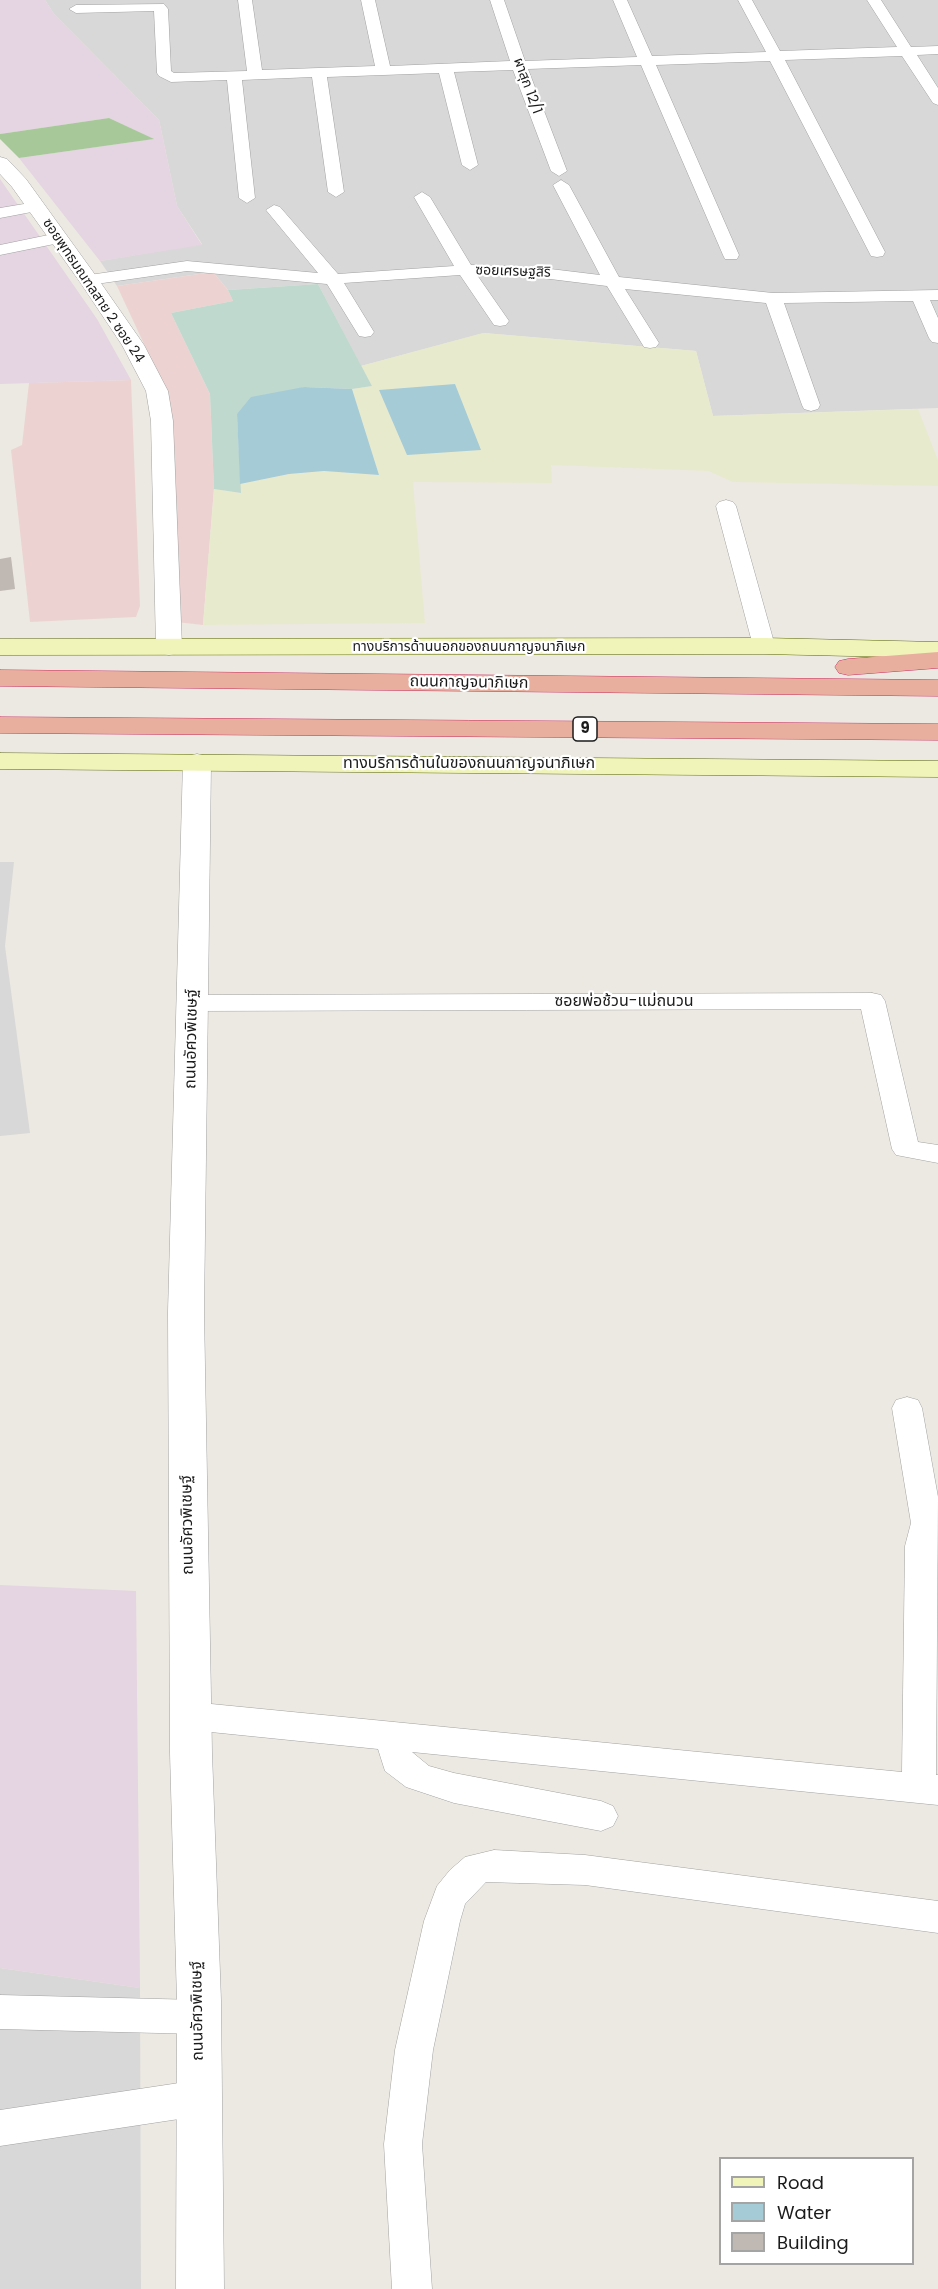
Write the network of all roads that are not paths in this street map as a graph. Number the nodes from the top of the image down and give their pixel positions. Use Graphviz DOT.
graph roads {
  1 [pos="245,0"];
  2 [pos="368,0"];
  3 [pos="497,0"];
  4 [pos="620,0"];
  5 [pos="745,0"];
  6 [pos="874,0"];
  7 [pos="76,9"];
  8 [pos="938,50"];
  9 [pos="908,52"];
  10 [pos="774,57"];
  11 [pos="646,61"];
  12 [pos="519,66"];
  13 [pos="446,69"];
  14 [pos="384,71"];
  15 [pos="319,74"];
  16 [pos="255,76"];
  17 [pos="234,77"];
  18 [pos="938,100"];
  19 [pos="0,163"];
  20 [pos="470,165"];
  21 [pos="336,192"];
  22 [pos="422,197"];
  23 [pos="247,198"];
  24 [pos="274,210"];
  25 [pos="0,213"];
  26 [pos="44,223"];
  27 [pos="0,250"];
  28 [pos="877,252"];
  29 [pos="731,255"];
  30 [pos="465,270"];
  31 [pos="333,279"];
  32 [pos="88,280"];
  33 [pos="613,281"];
  34 [pos="919,295"];
  35 [pos="938,295"];
  36 [pos="773,298"];
  37 [pos="500,321"];
  38 [pos="365,333"];
  39 [pos="938,338"];
  40 [pos="650,343"];
  41 [pos="811,405"];
  42 [pos="726,506"];
  43 [pos="764,646"];
  44 [pos="0,647"];
  45 [pos="169,647"];
  46 [pos="938,650"];
  47 [pos="938,660"];
  48 [pos="0,678"];
  49 [pos="652,684"];
  50 [pos="938,688"];
  51 [pos="0,725"];
  52 [pos="938,732"];
  53 [pos="0,761"];
  54 [pos="197,762"];
  55 [pos="938,769"];
  56 [pos="192,1004"];
  57 [pos="938,1154"];
  58 [pos="907,1408"];
  59 [pos="932,1518"];
  60 [pos="191,1716"];
  61 [pos="393,1737"];
  62 [pos="929,1790"];
  63 [pos="601,1816"];
  64 [pos="938,1917"];
  65 [pos="0,2012"];
  66 [pos="198,2017"];
  67 [pos="199,2098"];
  68 [pos="0,2128"];
  69 [pos="200,2289"];
  70 [pos="412,2289"];
  1 -- 16 [label="street"];
  2 -- 14 [label="street"];
  3 -- 12 [label="street, ผาสุก 12/1"];
  4 -- 11 [label="street"];
  5 -- 10 [label="street"];
  6 -- 9 [label="street"];
  7 -- 17 [label="street"];
  8 -- 9 [label="street"];
  9 -- 10 [label="street"];
  9 -- 18 [label="street"];
  10 -- 11 [label="street"];
  10 -- 28 [label="street"];
  11 -- 12 [label="street"];
  11 -- 29 [label="street"];
  12 -- 13 [label="street"];
  12 -- 33 [label="street, ผาสุก 12/1"];
  13 -- 14 [label="street"];
  13 -- 20 [label="street"];
  14 -- 15 [label="street"];
  15 -- 16 [label="street"];
  15 -- 21 [label="street"];
  16 -- 17 [label="street"];
  17 -- 23 [label="street"];
  19 -- 26 [label="street, ซอยพุทธมณฑลสาย 2 ซอย 24"];
  22 -- 30 [label="street"];
  24 -- 31 [label="street"];
  25 -- 26 [label="street"];
  26 -- 27 [label="street"];
  26 -- 32 [label="street, ซอยพุทธมณฑลสาย 2 ซอย 24"];
  30 -- 31 [label="street, ซอยเศรษฐสิริ"];
  30 -- 33 [label="street, ซอยเศรษฐสิริ"];
  30 -- 37 [label="street"];
  31 -- 32 [label="street, ซอยเศรษฐสิริ"];
  31 -- 38 [label="street"];
  32 -- 45 [label="street, ซอยพุทธมณฑลสาย 2 ซอย 24"];
  33 -- 36 [label="street, ซอยเศรษฐสิริ"];
  33 -- 40 [label="street, ผาสุก 12/1"];
  34 -- 35 [label="street, ซอยเศรษฐสิริ"];
  34 -- 36 [label="street, ซอยเศรษฐสิริ"];
  34 -- 39 [label="street"];
  36 -- 41 [label="street"];
  42 -- 43 [label="street"];
  43 -- 45 [label="main road, ทางบริการด้านนอกของถนนกาญจนาภิเษก"];
  43 -- 46 [label="main road, ทางบริการด้านนอกของถนนกาญจนาภิเษก"];
  44 -- 45 [label="main road, ทางบริการด้านนอกของถนนกาญจนาภิเษก"];
  47 -- 49 [label="highway"];
  48 -- 49 [label="highway, ถนนกาญจนาภิเษก"];
  49 -- 50 [label="highway, ถนนกาญจนาภิเษก"];
  51 -- 52 [label="highway, 9"];
  53 -- 54 [label="main road, ทางบริการด้านในของถนนกาญจนาภิเษก"];
  54 -- 55 [label="main road, ทางบริการด้านในของถนนกาญจนาภิเษก"];
  54 -- 56 [label="street, ถนนอัศวพิเชษฐ์"];
  56 -- 57 [label="street, ซอยพ่อช้วน-แม่ถนวน"];
  56 -- 60 [label="street, ถนนอัศวพิเชษฐ์"];
  58 -- 59 [label="street"];
  59 -- 62 [label="street"];
  60 -- 61 [label="street"];
  60 -- 66 [label="street, ถนนอัศวพิเชษฐ์"];
  61 -- 62 [label="street"];
  61 -- 63 [label="street"];
  64 -- 70 [label="street"];
  65 -- 66 [label="street"];
  66 -- 67 [label="street, ถนนอัศวพิเชษฐ์"];
  67 -- 68 [label="street"];
  67 -- 69 [label="street, ถนนอัศวพิเชษฐ์"];
}
